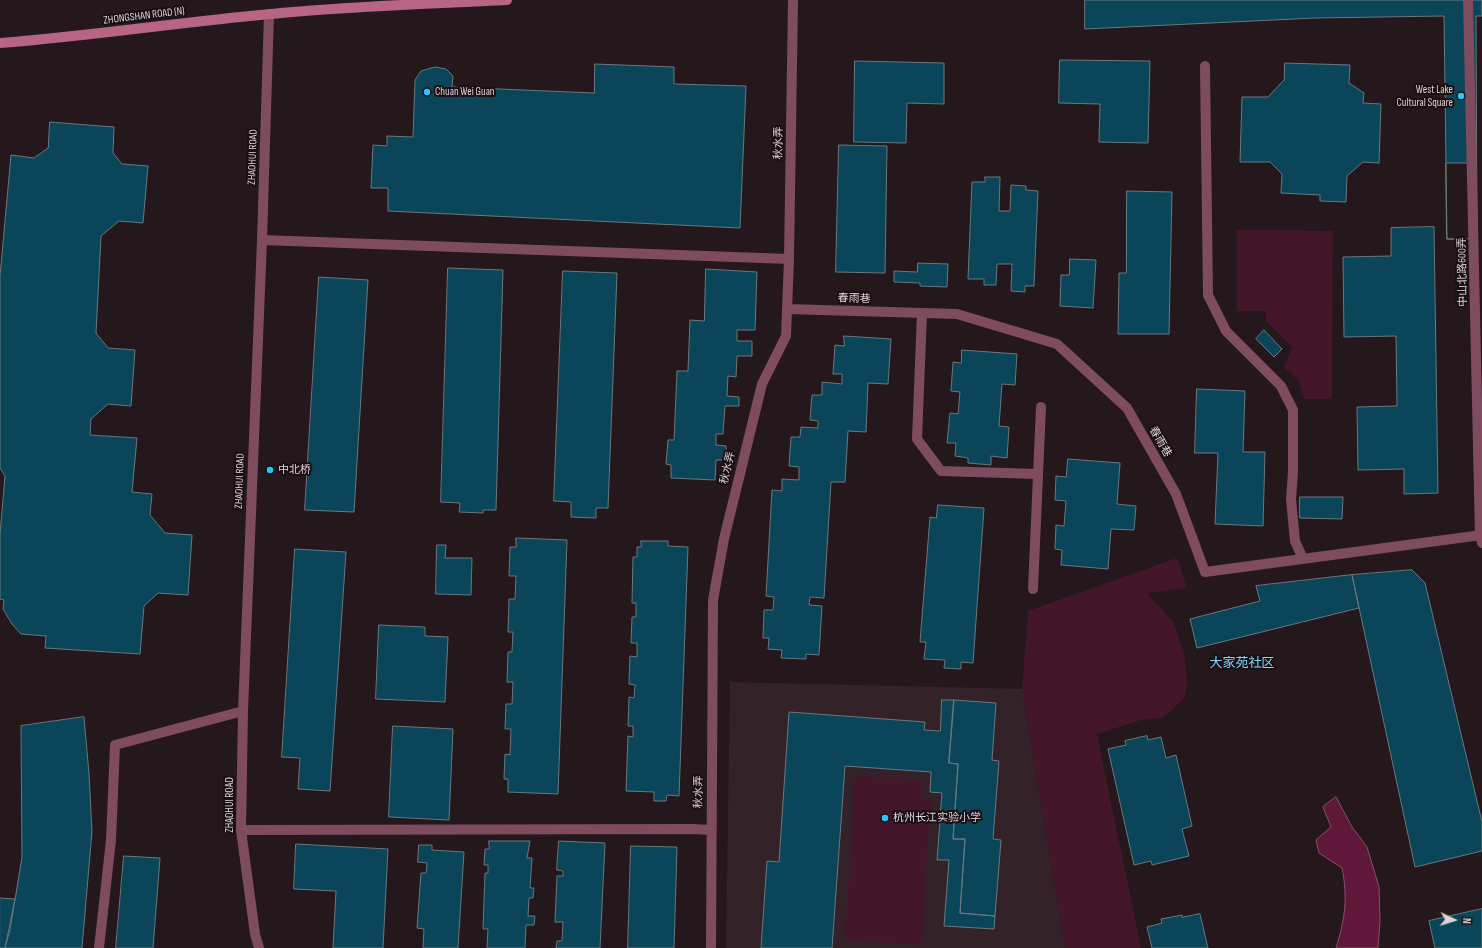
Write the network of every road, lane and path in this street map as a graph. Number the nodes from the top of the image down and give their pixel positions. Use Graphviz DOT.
graph roads {
  1 [pos="507,0"];
  2 [pos="793,0"];
  3 [pos="1468,0"];
  4 [pos="269,14"];
  5 [pos="0,43"];
  6 [pos="1204,66"];
  7 [pos="262,240"];
  8 [pos="789,259"];
  9 [pos="1478,273"];
  10 [pos="787,309"];
  11 [pos="922,313"];
  12 [pos="1041,407"];
  13 [pos="1038,474"];
  14 [pos="1481,538"];
  15 [pos="1303,559"];
  16 [pos="1033,589"];
  17 [pos="243,711"];
  18 [pos="241,830"];
  19 [pos="711,830"];
  20 [pos="99,948"];
  21 [pos="259,948"];
  22 [pos="711,948"];
  1 -- 4 [label="main road, ZHONGSHAN ROAD (N)"];
  2 -- 8 [label="street, 秋水弄"];
  3 -- 9 [label="street, 中山北路600弄"];
  4 -- 5 [label="main road, ZHONGSHAN ROAD (N)"];
  4 -- 7 [label="street, ZHAOHUI ROAD"];
  6 -- 15 [label="street"];
  7 -- 8 [label="street"];
  7 -- 17 [label="street, ZHAOHUI ROAD"];
  8 -- 10 [label="street, 秋水弄"];
  9 -- 14 [label="street, 中山北路600弄"];
  10 -- 11 [label="street, 春雨巷"];
  10 -- 19 [label="street, 秋水弄"];
  11 -- 13 [label="street"];
  11 -- 15 [label="street, 春雨巷"];
  12 -- 13 [label="street"];
  13 -- 16 [label="street"];
  14 -- 15 [label="street, 春雨巷"];
  17 -- 18 [label="street, ZHAOHUI ROAD"];
  17 -- 20 [label="street"];
  18 -- 19 [label="street"];
  18 -- 21 [label="street, ZHAOHUI ROAD"];
  19 -- 22 [label="street, 秋水弄"];
}
